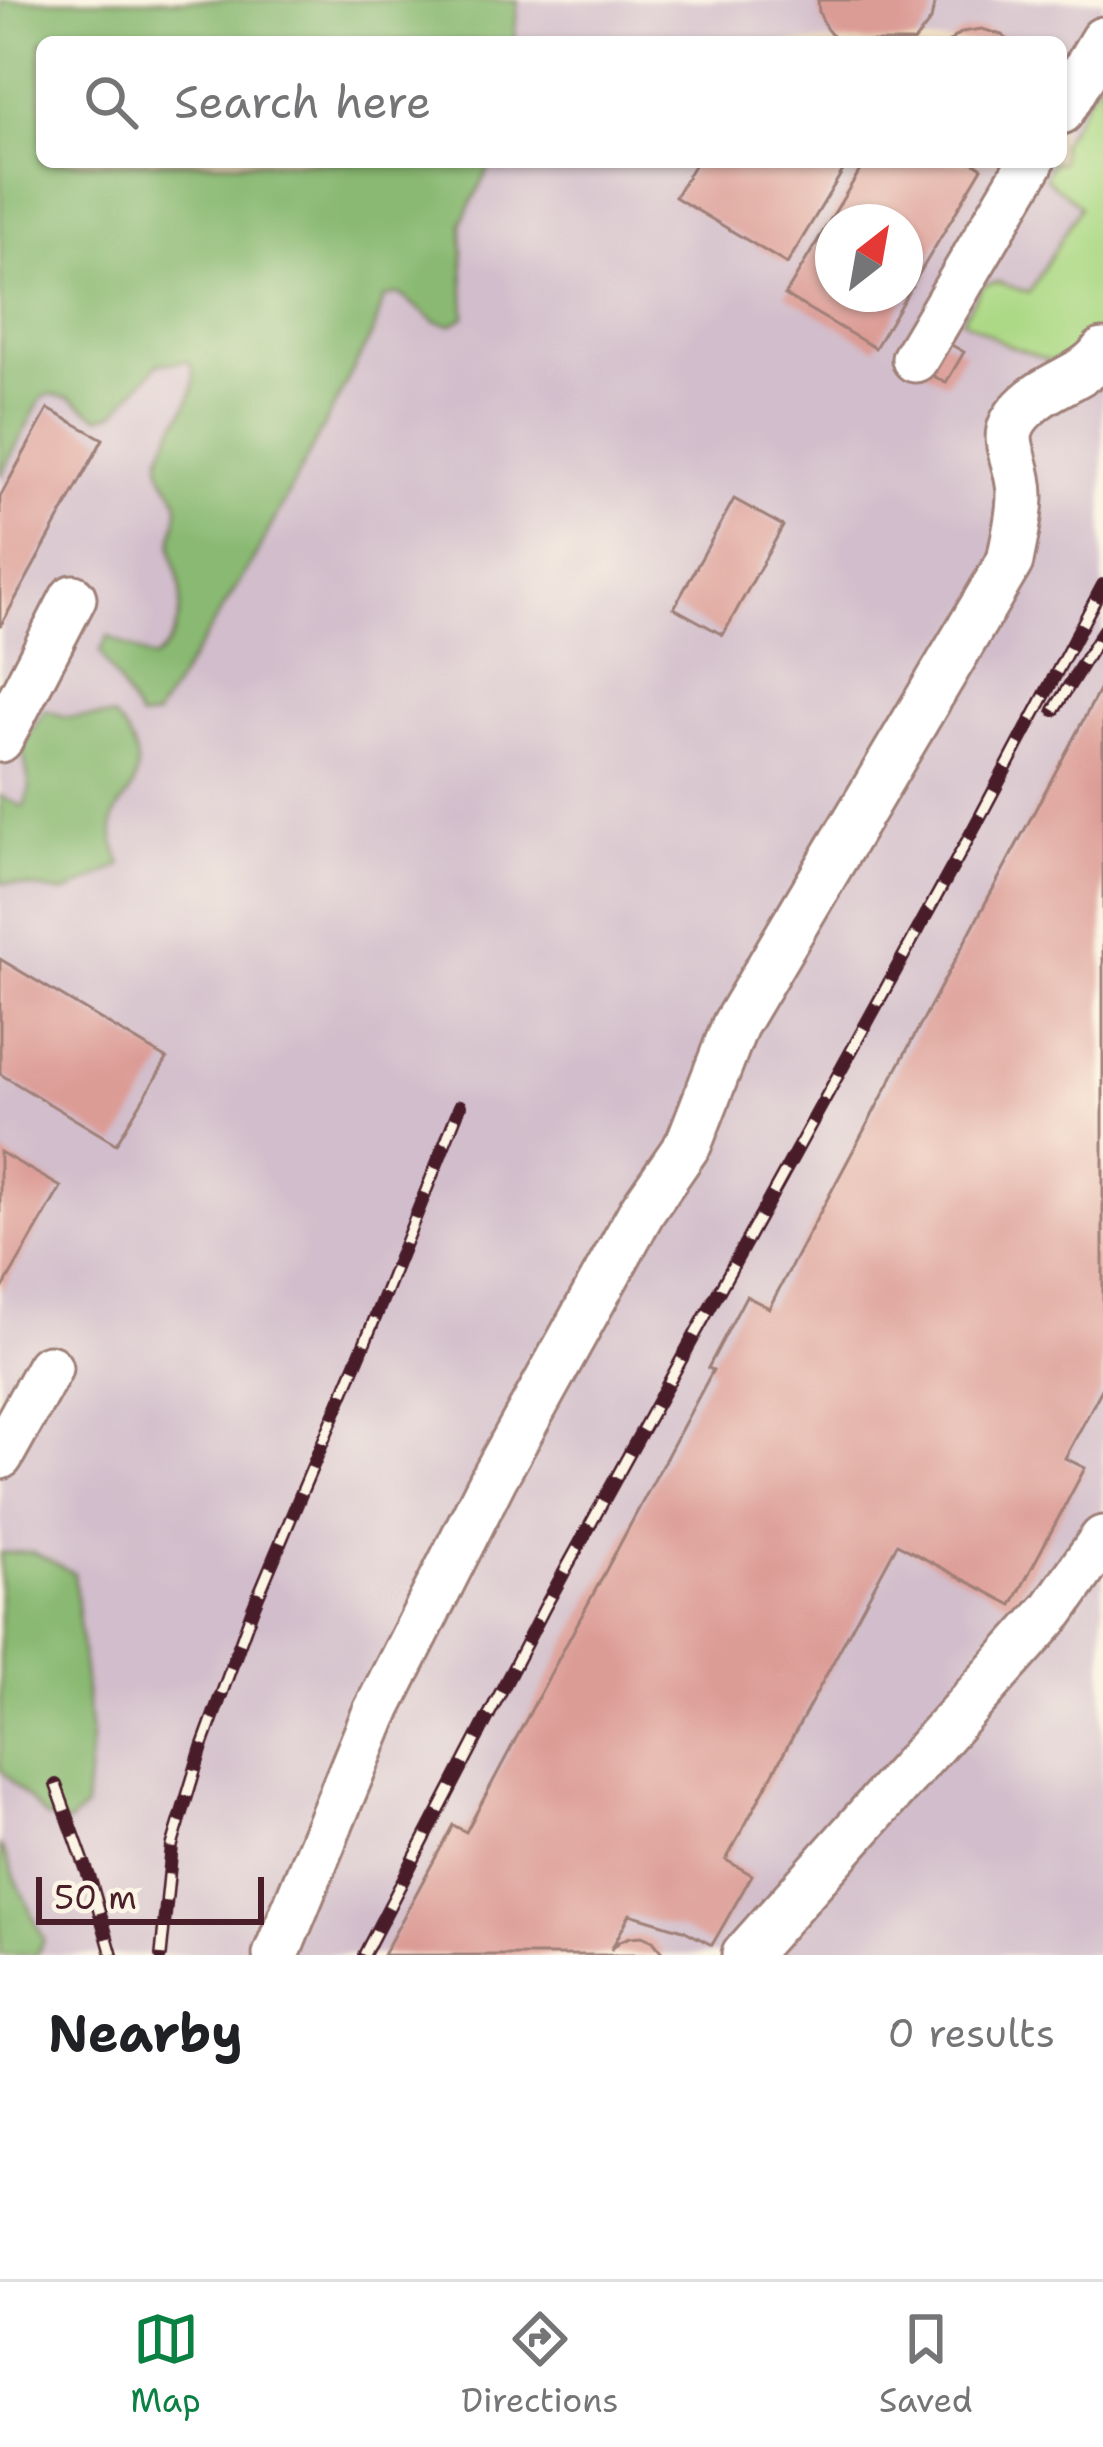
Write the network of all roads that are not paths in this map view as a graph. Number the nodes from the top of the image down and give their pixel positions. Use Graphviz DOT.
graph roads {
  1 [pos="1103,40"];
  2 [pos="1067,101"];
  3 [pos="1027,168"];
  4 [pos="1103,352"];
  5 [pos="915,359"];
  6 [pos="74,598"];
  7 [pos="0,739"];
  8 [pos="49,1369"];
  9 [pos="13,1407"];
  10 [pos="0,1456"];
  11 [pos="1103,1539"];
  12 [pos="276,1955"];
  13 [pos="746,1955"];
  1 -- 2 [label="lane"];
  3 -- 5 [label="lane"];
  4 -- 12 [label="lane"];
  6 -- 7 [label="lane"];
  8 -- 9 [label="lane"];
  9 -- 10 [label="lane"];
  11 -- 13 [label="lane"];
}
